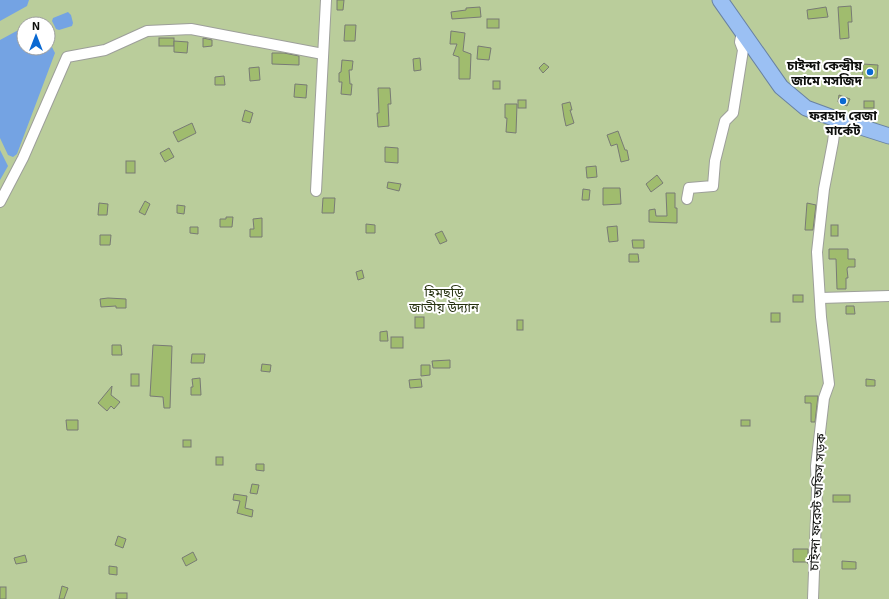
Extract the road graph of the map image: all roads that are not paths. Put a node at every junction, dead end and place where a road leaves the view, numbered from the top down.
1 (326, 0) edge
2 (720, 0) edge
3 (742, 32) junction
4 (323, 54) junction
5 (836, 120) junction
6 (889, 136) edge
7 (316, 191) dead end
8 (687, 199) dead end
9 (0, 202) edge
10 (889, 296) edge
11 (820, 298) junction
12 (813, 599) edge

1 - 4 street
2 - 3 highway
3 - 5 highway
3 - 8 street
4 - 7 street
4 - 9 street
5 - 6 highway
5 - 11 street, চাইন্দা ফরেস্ট অফিস সড়ক
10 - 11 street
11 - 12 street, চাইন্দা ফরেস্ট অফিস সড়ক

